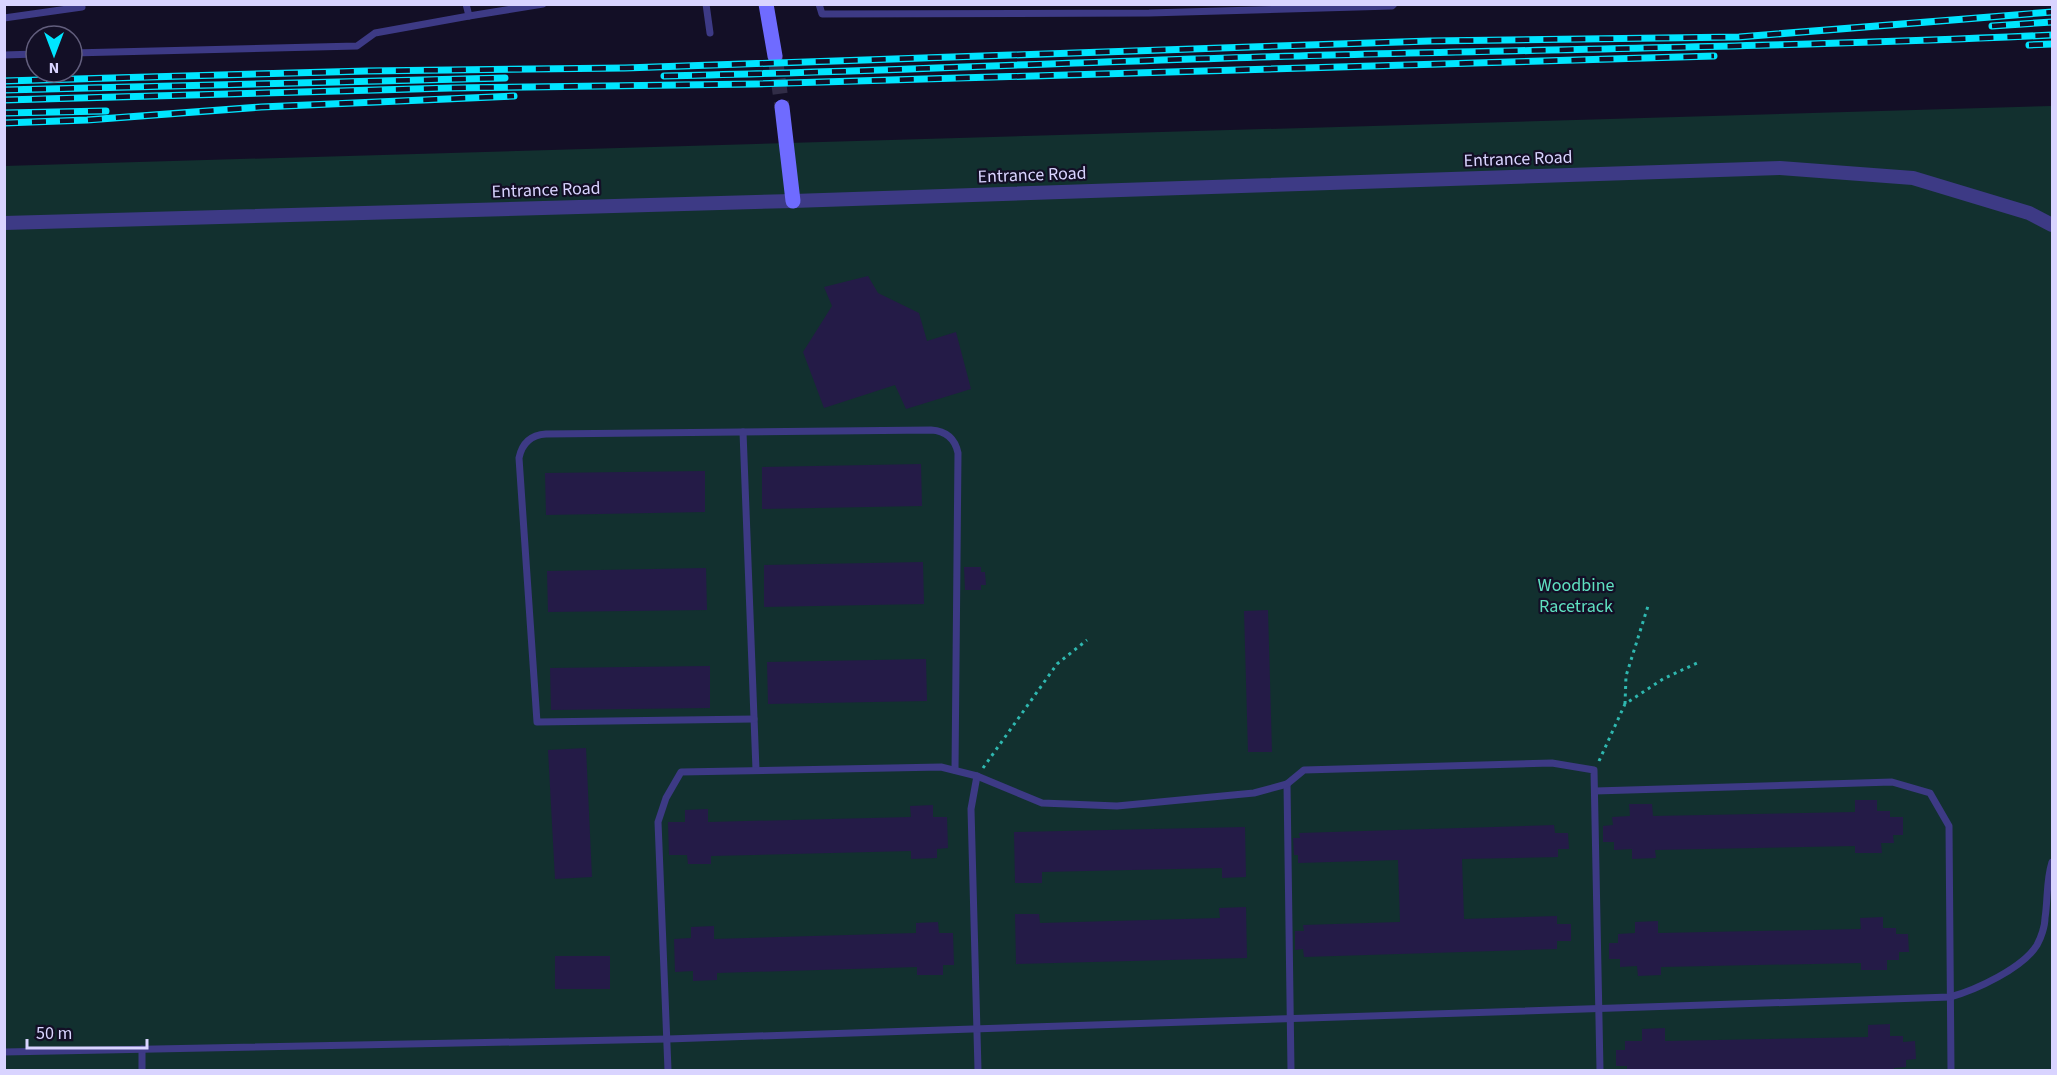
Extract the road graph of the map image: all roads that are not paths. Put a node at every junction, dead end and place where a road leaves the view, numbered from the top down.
1 (81, 4) edge
2 (466, 4) edge
3 (543, 4) edge
4 (706, 4) edge
5 (766, 4) edge
6 (819, 4) edge
7 (1394, 4) edge
8 (469, 16) junction
9 (4, 18) edge
10 (710, 33) dead end
11 (84, 53) edge
12 (24, 54) edge
13 (4, 55) edge
14 (775, 56) tunnel mouth
15 (782, 107) tunnel mouth
16 (793, 201) junction
17 (4, 223) edge
18 (2052, 225) edge
19 (743, 432) junction
20 (754, 719) junction
21 (756, 770) junction
22 (955, 770) junction
23 (977, 776) junction
24 (1287, 783) junction
25 (1595, 791) junction
26 (2052, 862) edge
27 (1950, 997) junction
28 (1598, 1007) junction
29 (1290, 1020) junction
30 (977, 1030) junction
31 (668, 1039) junction
32 (142, 1049) junction
33 (4, 1052) edge
34 (142, 1071) edge
35 (668, 1071) edge
36 (978, 1071) edge
37 (1291, 1071) edge
38 (1600, 1071) edge
39 (1951, 1071) edge

1 - 9 lane
2 - 8 lane
3 - 8 lane
4 - 10 lane
5 - 14 street
6 - 7 lane
8 - 11 lane
12 - 13 lane
15 - 16 street
16 - 17 street, Entrance Road
16 - 18 street, Entrance Road
19 - 20 lane
19 - 20 lane
19 - 22 lane
20 - 21 lane
21 - 22 lane
21 - 31 lane
22 - 23 lane
23 - 24 lane
23 - 30 lane
24 - 25 lane
24 - 29 lane
25 - 27 lane
25 - 28 lane
26 - 27 lane
27 - 28 lane
27 - 39 lane
28 - 29 lane
28 - 38 lane
29 - 30 lane
29 - 37 lane
30 - 31 lane
30 - 36 lane
31 - 32 lane
31 - 35 lane
32 - 33 lane
32 - 34 lane

